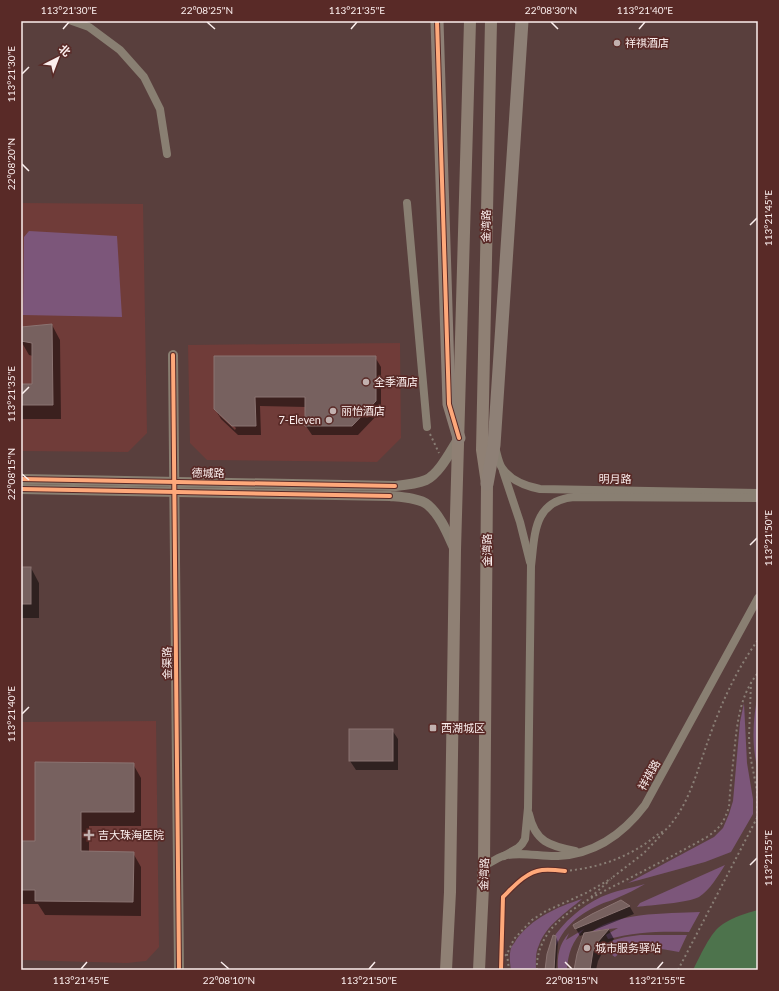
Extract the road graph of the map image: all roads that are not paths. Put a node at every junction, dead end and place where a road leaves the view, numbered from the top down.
1 (72, 21) edge
2 (437, 21) edge
3 (470, 21) edge
4 (491, 21) edge
5 (522, 21) edge
6 (167, 154) dead end
7 (407, 203) dead end
8 (173, 355) dead end
9 (427, 427) road end
10 (459, 438) junction
11 (494, 445) junction
12 (502, 467) junction
13 (21, 479) edge
14 (488, 484) junction
15 (174, 486) junction
16 (21, 488) edge
17 (758, 493) edge
18 (758, 498) edge
19 (455, 550) junction
20 (531, 566) junction
21 (758, 598) edge
22 (528, 808) junction
23 (579, 852) junction
24 (504, 856) junction
25 (484, 866) junction
26 (179, 970) edge
27 (446, 970) edge
28 (478, 970) edge

1 - 6 street
2 - 10 highway
3 - 10 main road, 金湾路
4 - 14 main road, 金湾路
5 - 11 highway
7 - 9 street
8 - 15 street, 金渠路
10 - 15 street, 德城路
10 - 19 main road, 金湾路
11 - 12 street, 明月路
11 - 14 highway
12 - 17 street, 明月路
12 - 20 street
13 - 15 street, 德城路
14 - 25 main road, 金湾路
15 - 16 street, 德城路
15 - 19 street, 德城路
15 - 26 street, 金渠路
18 - 20 street, 明月路
19 - 27 main road, 金湾路
20 - 22 street
21 - 23 street, 祥祺路
22 - 23 street
22 - 24 street
23 - 24 street, 祥祺路
24 - 25 street, 祥祺路
25 - 28 main road, 金湾路

